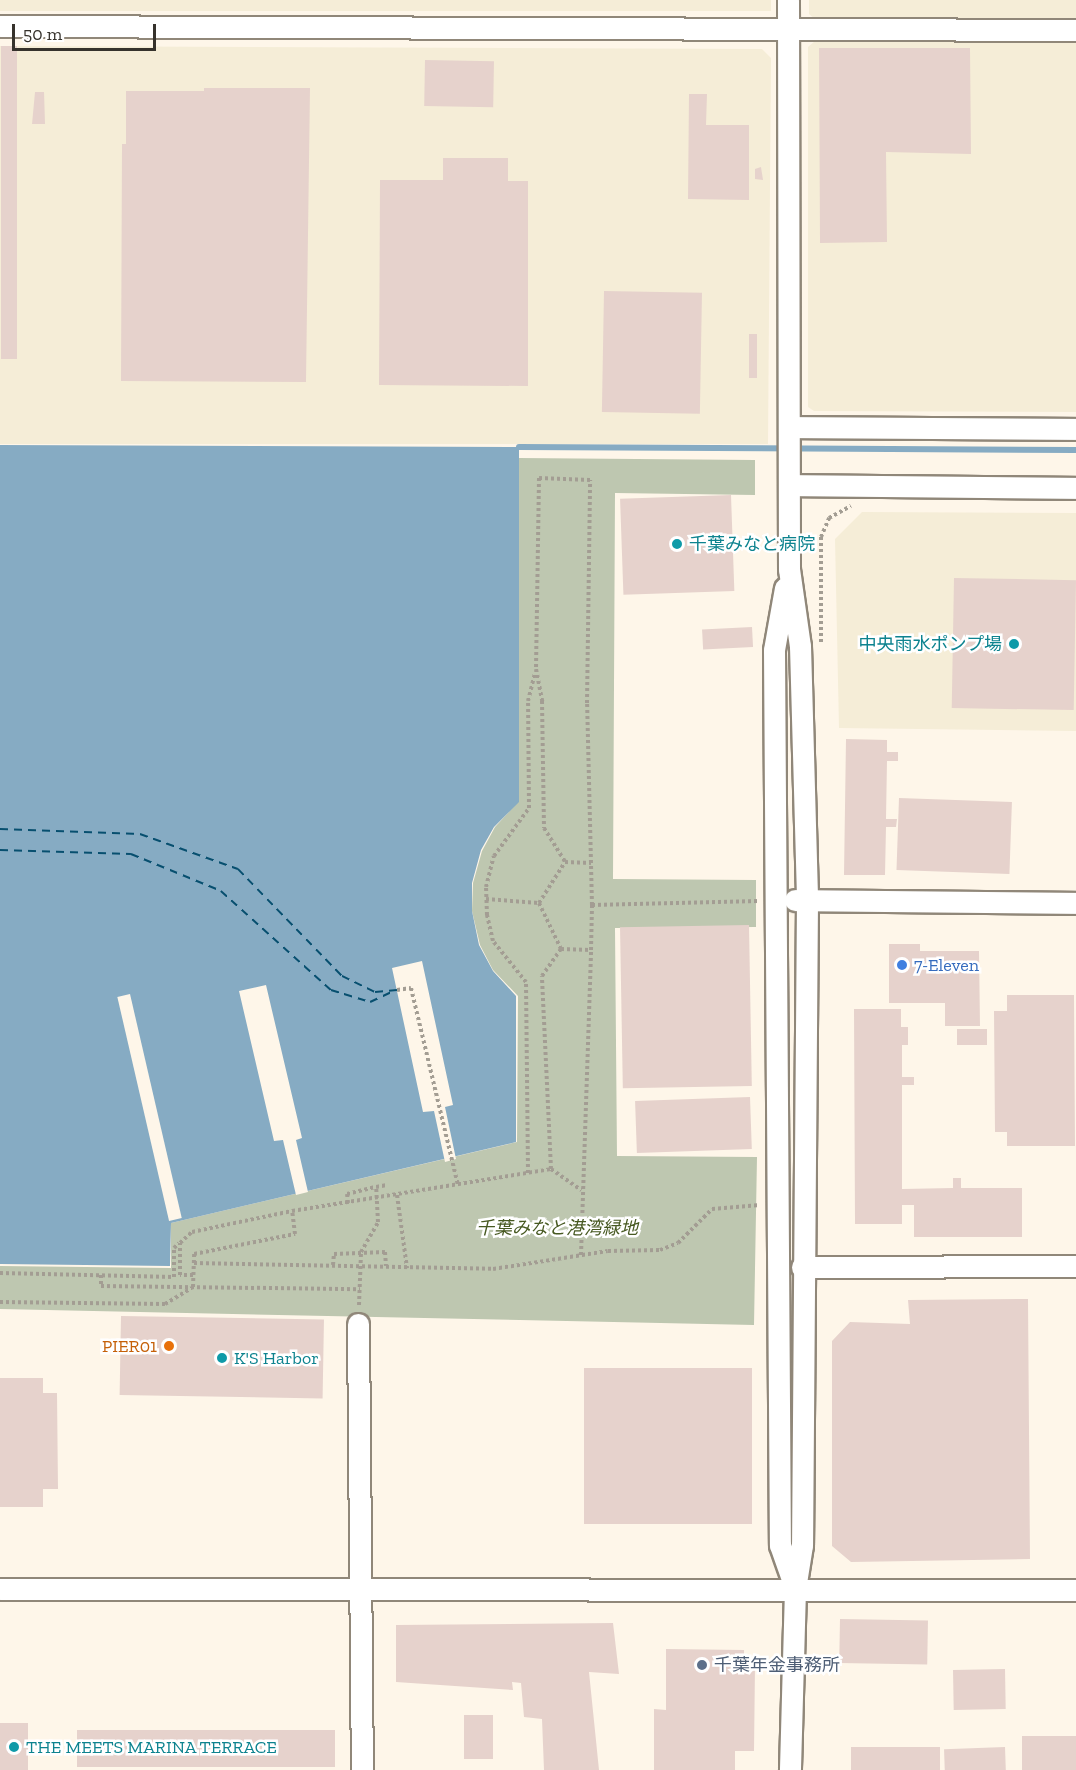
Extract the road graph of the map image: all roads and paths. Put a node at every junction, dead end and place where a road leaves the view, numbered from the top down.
1 (788, 0) edge
2 (0, 26) edge
3 (788, 29) junction
4 (1076, 30) edge
5 (1076, 429) edge
6 (789, 431) junction
7 (790, 486) junction
8 (1076, 488) edge
9 (856, 504) dead end
10 (789, 569) junction
11 (821, 653) dead end
12 (536, 669) junction
13 (565, 862) junction
14 (591, 862) junction
15 (486, 899) junction
16 (770, 900) junction
17 (807, 900) junction
18 (539, 903) junction
19 (1076, 903) edge
20 (592, 905) junction
21 (561, 949) junction
22 (591, 950) junction
23 (397, 990) dead end
24 (551, 1169) junction
25 (528, 1173) junction
26 (387, 1185) dead end
27 (458, 1185) junction
28 (376, 1187) junction
29 (581, 1190) junction
30 (397, 1195) junction
31 (348, 1203) junction
32 (764, 1205) dead end
33 (292, 1211) junction
34 (180, 1243) junction
35 (361, 1252) junction
36 (581, 1255) junction
37 (194, 1263) junction
38 (333, 1265) junction
39 (361, 1265) junction
40 (1076, 1266) edge
41 (386, 1267) junction
42 (802, 1267) junction
43 (407, 1268) junction
44 (0, 1273) edge
45 (101, 1275) junction
46 (193, 1275) junction
47 (193, 1287) junction
48 (0, 1302) edge
49 (358, 1324) dead end
50 (0, 1589) edge
51 (795, 1589) junction
52 (1076, 1590) edge
53 (362, 1591) junction
54 (362, 1770) edge
55 (790, 1770) edge

1 - 3 street
2 - 3 street
3 - 4 street
3 - 6 street
5 - 6 street
6 - 7 street
7 - 8 street
7 - 10 street
9 - 11 path
10 - 16 street
10 - 17 street
12 - 13 path
12 - 14 path
12 - 15 path
13 - 14 path
13 - 18 path
14 - 20 path
15 - 18 path
15 - 25 path
16 - 17 street
16 - 20 path
16 - 51 street
17 - 19 street
17 - 42 street
18 - 21 path
20 - 22 path
21 - 22 path
21 - 24 path
22 - 29 path
23 - 27 path
24 - 25 path
24 - 29 path
25 - 27 path
26 - 28 path, bridge
27 - 30 path
28 - 31 path
28 - 35 path, bridge
29 - 36 path
30 - 31 path
30 - 43 path
31 - 33 path
32 - 36 path
33 - 34 path
33 - 37 path
34 - 45 path
34 - 46 path
35 - 38 path
35 - 39 path, bridge
35 - 41 path
36 - 43 path
37 - 38 path
37 - 46 path
38 - 39 path
39 - 41 path
39 - 47 path
40 - 42 street
41 - 43 path
42 - 51 street
44 - 45 path
45 - 47 path
46 - 47 path
47 - 48 path
49 - 53 street
50 - 53 street
51 - 52 street
51 - 53 street
51 - 55 street
53 - 54 street

